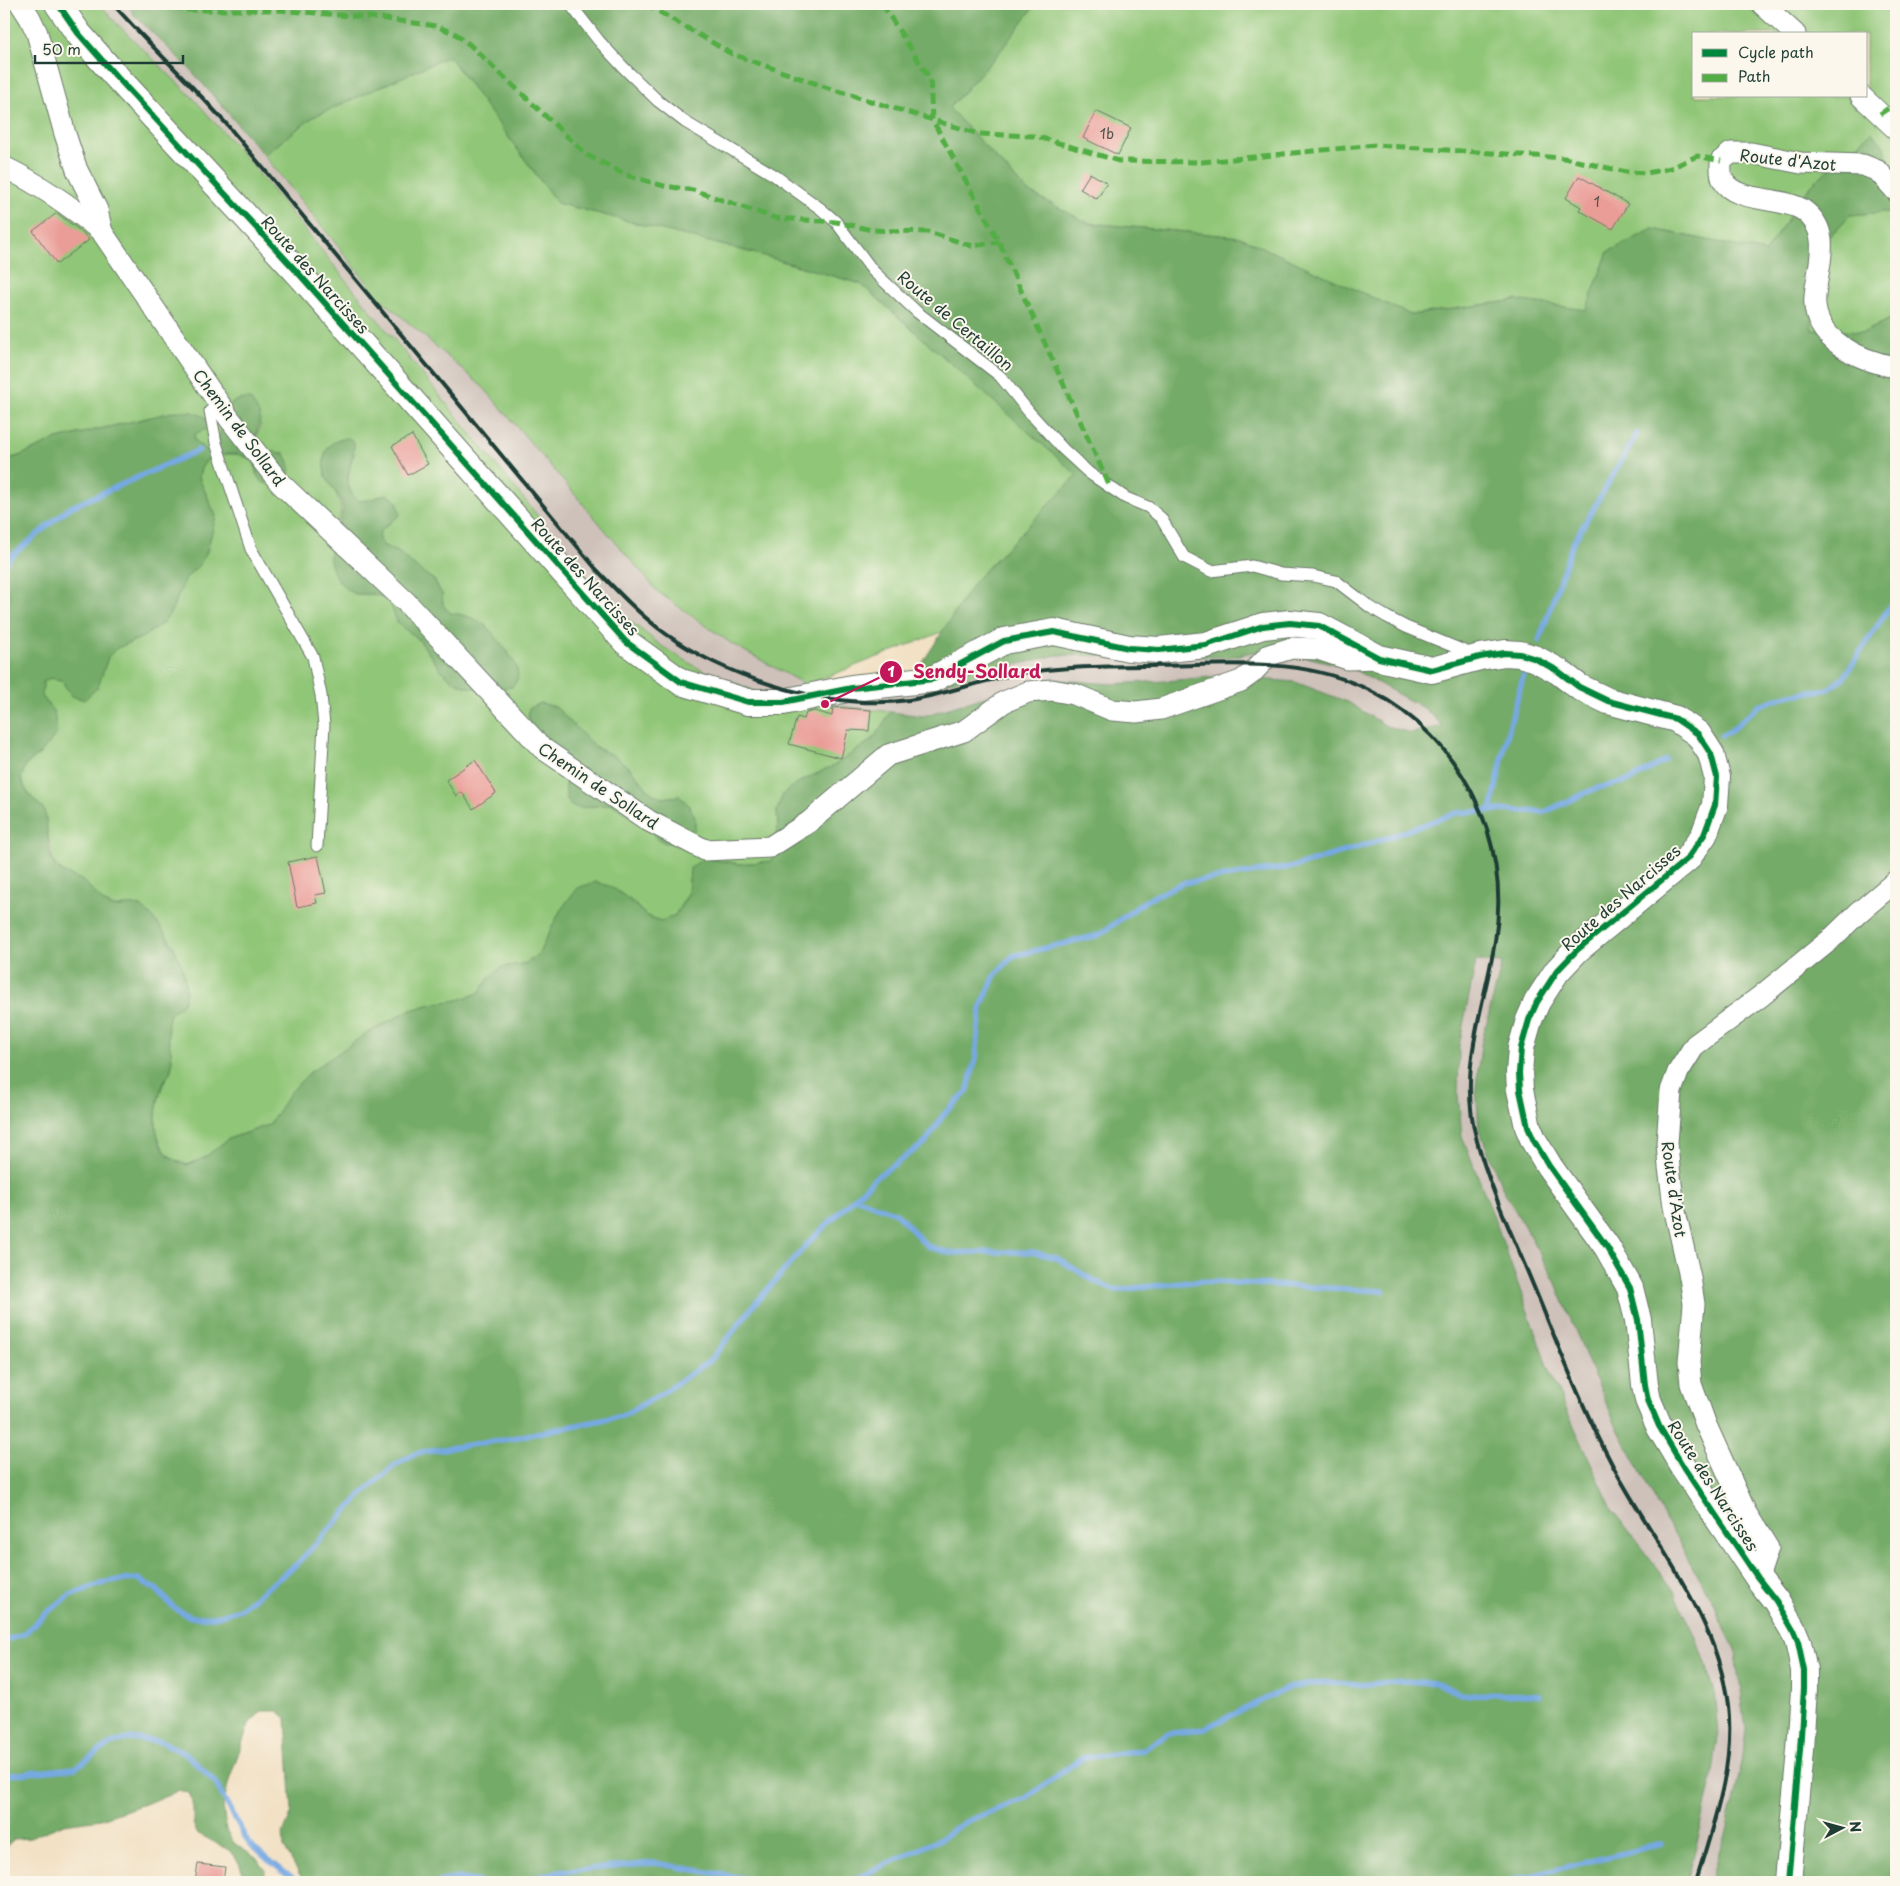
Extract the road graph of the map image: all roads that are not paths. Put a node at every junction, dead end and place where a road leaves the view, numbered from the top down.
1 (21, 4) edge
2 (58, 4) edge
3 (570, 4) edge
4 (1762, 4) edge
5 (1792, 32) edge
6 (1863, 98) edge
7 (1896, 129) edge
8 (4, 167) edge
9 (1896, 191) edge
10 (102, 232) junction
11 (1896, 367) edge
12 (219, 404) junction
13 (1480, 657) junction
14 (1379, 658) junction
15 (317, 846) dead end
16 (1896, 881) edge
17 (1758, 1578) junction
18 (1788, 1882) edge

1 - 10 street
2 - 14 street, Route des Narcisses
3 - 13 lane, Route de Certaillon
4 - 5 street
6 - 7 street
8 - 10 street, Chemin de Sollard
9 - 11 street, Route d'Azot
10 - 12 street, Chemin de Sollard
12 - 14 street, Chemin de Sollard
12 - 15 lane
13 - 14 street, Route des Narcisses
13 - 17 street, Route des Narcisses
16 - 17 street, Route d'Azot
17 - 18 street, Route des Narcisses

